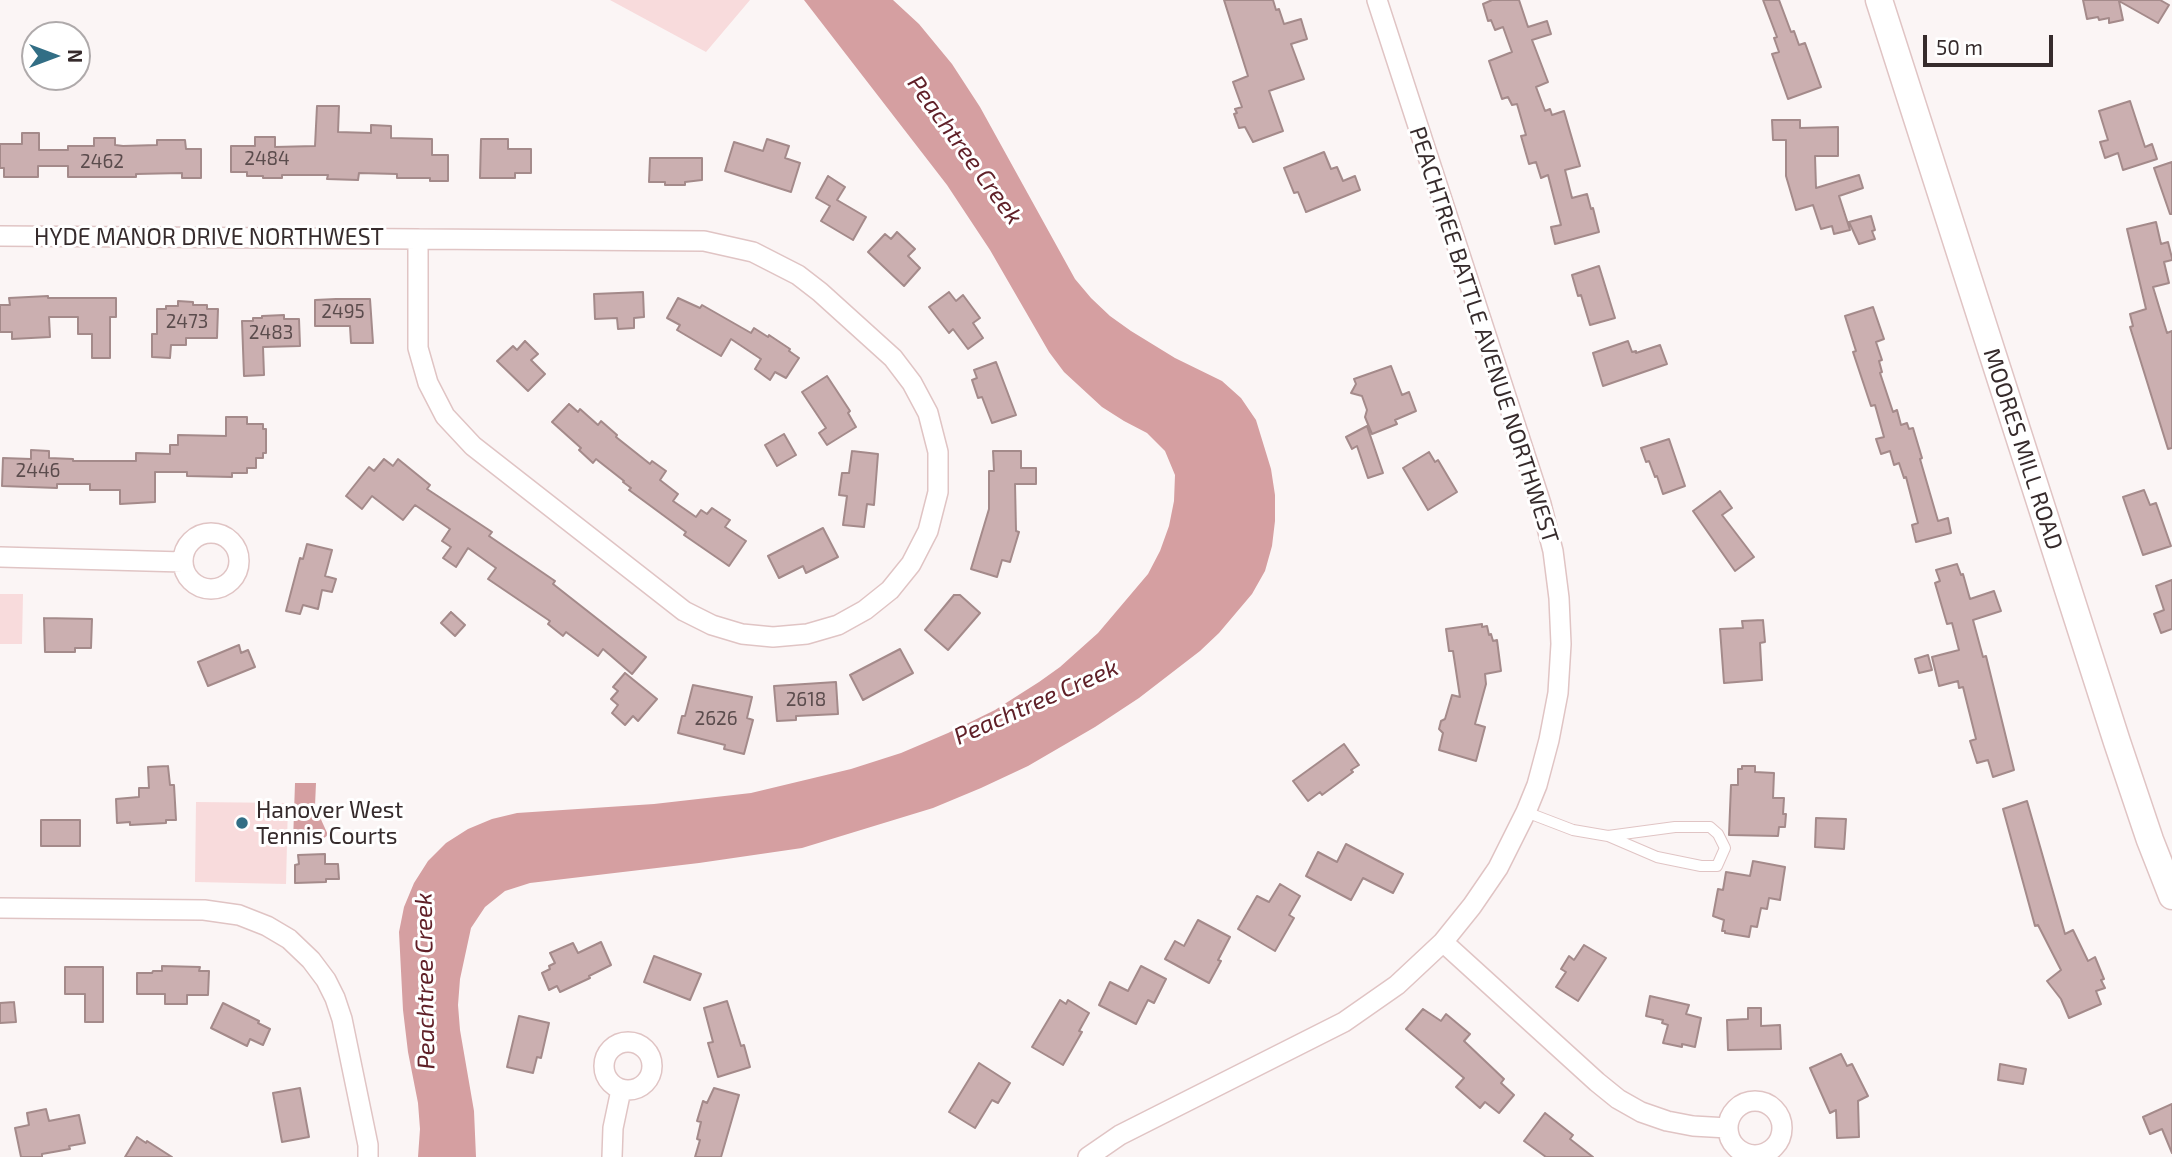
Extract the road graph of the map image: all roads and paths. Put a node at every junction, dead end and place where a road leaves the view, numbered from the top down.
1 (1377, 0) edge
2 (1879, 0) edge
3 (0, 236) edge
4 (418, 239) junction
5 (0, 557) edge
6 (183, 562) dead end
7 (1526, 812) junction
8 (1608, 836) junction
9 (2172, 896) edge
10 (0, 908) edge
11 (1443, 942) junction
12 (621, 1090) dead end
13 (1728, 1128) dead end
14 (1092, 1156) edge
15 (368, 1157) edge
16 (611, 1157) edge

1 - 7 street, PEACHTREE BATTLE AVENUE NORTHWEST
2 - 9 street, MOORES MILL ROAD
3 - 4 street, HYDE MANOR DRIVE NORTHWEST
4 - 4 street, HYDE MANOR DRIVE NORTHWEST
5 - 6 street
7 - 8 lane
7 - 11 street, PEACHTREE BATTLE AVENUE NORTHWEST
8 - 8 lane
10 - 15 street
11 - 13 street
11 - 14 street, PEACHTREE BATTLE AVENUE NORTHWEST
12 - 16 street

